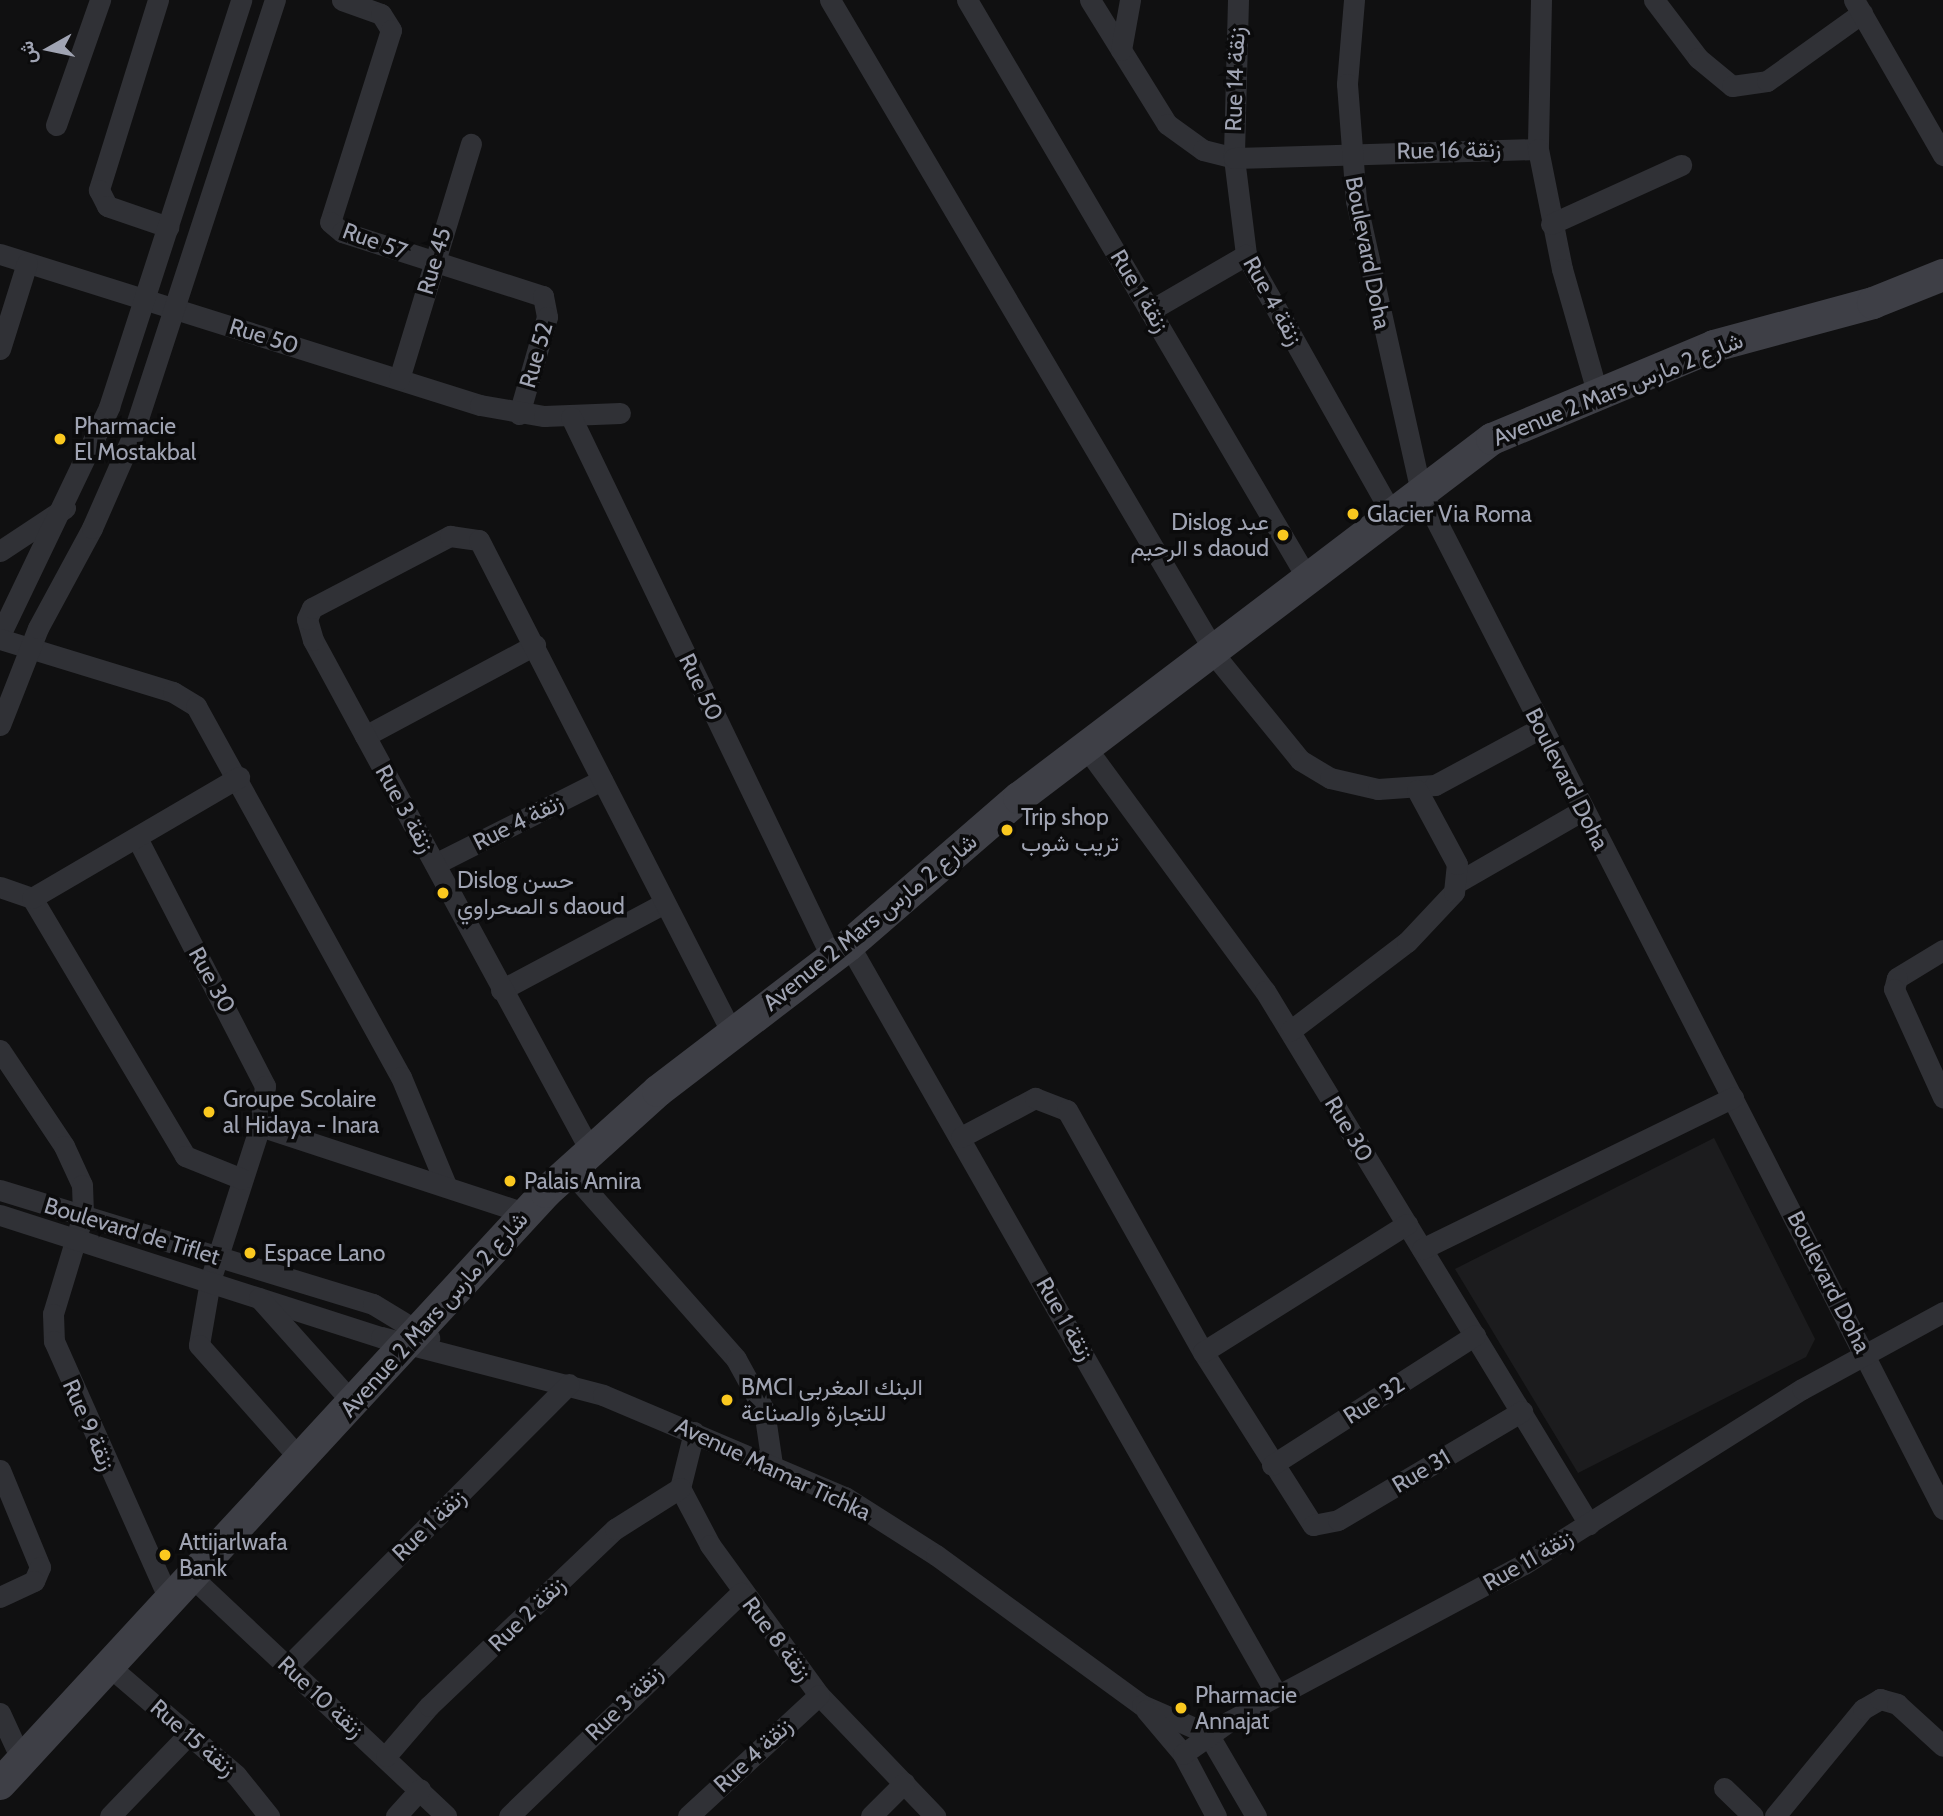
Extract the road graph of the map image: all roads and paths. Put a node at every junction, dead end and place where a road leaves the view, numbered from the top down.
1 (158, 0) edge
2 (241, 0) edge
3 (275, 0) edge
4 (342, 0) edge
5 (830, 0) edge
6 (967, 0) edge
7 (1090, 0) edge
8 (1130, 0) edge
9 (1238, 0) edge
10 (1354, 0) edge
11 (1541, 0) edge
12 (1654, 0) edge
13 (94, 1) edge
14 (1858, 7) edge
15 (1121, 50) junction
16 (56, 125) dead end
17 (471, 144) dead end
18 (1538, 149) junction
19 (1349, 152) junction
20 (1943, 155) edge
21 (1234, 158) junction
22 (1681, 165) dead end
23 (1551, 224) junction
24 (168, 227) junction
25 (0, 254) edge
26 (1246, 255) junction
27 (432, 261) junction
28 (27, 263) junction
29 (1943, 275) edge
30 (543, 296) joint
31 (146, 299) junction
32 (176, 309) junction
33 (1152, 310) junction
34 (0, 349) edge
35 (399, 379) junction
36 (1597, 392) junction
37 (620, 413) dead end
38 (519, 414) junction
39 (571, 417) junction
40 (1421, 491) junction
41 (66, 508) junction
42 (1393, 516) junction
43 (0, 551) edge
44 (1310, 583) junction
45 (0, 637) edge
46 (536, 645) junction
47 (29, 650) junction
48 (1218, 658) junction
49 (0, 725) edge
50 (1541, 728) junction
51 (365, 736) junction
52 (1087, 749) junction
53 (239, 777) junction
54 (602, 780) junction
55 (1417, 790) junction
56 (1583, 810) junction
57 (137, 838) junction
58 (435, 864) junction
59 (1458, 882) junction
60 (0, 887) edge
61 (32, 898) junction
62 (663, 904) junction
63 (1943, 950) edge
64 (841, 952) junction
65 (501, 990) junction
66 (1290, 1031) junction
67 (732, 1032) junction
68 (0, 1050) edge
69 (1733, 1097) junction
70 (1943, 1097) edge
71 (260, 1126) junction
72 (961, 1137) junction
73 (580, 1160) junction
74 (242, 1179) junction
75 (446, 1185) junction
76 (0, 1190) edge
77 (525, 1213) junction
78 (0, 1215) edge
79 (83, 1215) junction
80 (1407, 1224) junction
81 (76, 1238) junction
82 (1422, 1249) junction
83 (216, 1256) junction
84 (209, 1281) junction
85 (258, 1296) junction
86 (1943, 1312) edge
87 (1475, 1335) junction
88 (423, 1341) junction
89 (1203, 1352) junction
90 (1866, 1353) junction
91 (569, 1384) junction
92 (353, 1403) junction
93 (1522, 1411) junction
94 (694, 1432) junction
95 (301, 1460) junction
96 (772, 1464) junction
97 (1272, 1465) junction
98 (0, 1470) edge
99 (680, 1488) junction
100 (1943, 1509) edge
101 (1589, 1524) junction
102 (194, 1579) junction
103 (741, 1593) junction
104 (0, 1598) edge
105 (171, 1604) junction
106 (288, 1666) junction
107 (110, 1667) junction
108 (819, 1695) junction
109 (1277, 1695) junction
110 (1142, 1705) junction
111 (0, 1713) edge
112 (189, 1734) junction
113 (1208, 1734) junction
114 (1943, 1746) edge
115 (1183, 1754) junction
116 (386, 1756) junction
117 (22, 1760) junction
118 (904, 1783) junction
119 (0, 1784) edge
120 (1724, 1787) dead end
121 (420, 1788) junction
122 (110, 1816) edge
123 (270, 1816) edge
124 (396, 1816) edge
125 (446, 1816) edge
126 (509, 1816) edge
127 (688, 1816) edge
128 (871, 1816) edge
129 (935, 1816) edge
130 (1216, 1816) edge
131 (1256, 1816) edge
132 (1752, 1816) edge
133 (1775, 1816) edge

1 - 24 street
2 - 24 street
3 - 32 street
4 - 27 street, Rue 57
5 - 48 street
6 - 33 street, Rue 1 زنقة
7 - 15 street
8 - 15 street
9 - 21 street, Rue 14 زنقة
10 - 19 street, Boulevard Doha
11 - 18 street
12 - 14 street
13 - 16 street
14 - 20 street
15 - 21 street
17 - 27 street, Rue 45
18 - 19 street, Rue 16 زنقة
18 - 23 street
19 - 21 street, Rue 16 زنقة
19 - 40 street, Boulevard Doha
21 - 26 street, Rue 4 زنقة
22 - 23 street
23 - 36 street
24 - 31 street
25 - 28 street, Rue 50
26 - 33 street
26 - 42 street, Rue 4 زنقة
27 - 30 street, Rue 57
27 - 35 street, Rue 45
28 - 31 street, Rue 50
28 - 34 street
29 - 36 street, Avenue 2 Mars شارع 2 مارس
30 - 38 street, Rue 52
31 - 32 street, Rue 50
31 - 41 street
32 - 35 street, Rue 50
32 - 47 street
33 - 44 street, Rue 1 زنقة
35 - 38 street, Rue 50
36 - 40 street, Avenue 2 Mars شارع 2 مارس
37 - 39 street, Rue 50
38 - 39 street, Rue 50
39 - 64 street, Rue 50
40 - 42 street, Avenue 2 Mars شارع 2 مارس
40 - 50 street, Boulevard Doha
41 - 43 street
41 - 45 street
42 - 44 street, Avenue 2 Mars شارع 2 مارس
44 - 48 street, Avenue 2 Mars شارع 2 مارس
45 - 47 street
46 - 51 street
46 - 51 street, Rue 3 زنقة
46 - 54 street
47 - 49 street
47 - 53 street
48 - 52 street, Avenue 2 Mars شارع 2 مارس
48 - 55 street
50 - 55 street
50 - 56 street, Boulevard Doha
51 - 58 street, Rue 3 زنقة
52 - 64 street, Avenue 2 Mars شارع 2 مارس
52 - 66 street, Rue 30
53 - 57 street
53 - 75 street
54 - 58 street, Rue 4 زنقة
54 - 62 street
55 - 59 street
56 - 59 street
56 - 69 street, Boulevard Doha
57 - 61 street
57 - 71 street, Rue 30
58 - 65 street, Rue 3 زنقة
59 - 66 street
60 - 61 street
61 - 74 street
62 - 65 street
62 - 67 street
63 - 70 street
64 - 67 street, Avenue 2 Mars شارع 2 مارس
64 - 72 street, Rue 1 زنقة
65 - 73 street, Rue 3 زنقة
66 - 80 street, Rue 30
67 - 73 street, Avenue 2 Mars شارع 2 مارس
68 - 79 street
69 - 82 street
69 - 90 street, Boulevard Doha
71 - 74 street, Rue 30
71 - 75 street
72 - 89 street
72 - 109 street, Rue 1 زنقة
73 - 77 street, Avenue 2 Mars شارع 2 مارس
73 - 96 street, Rue 3 زنقة
74 - 83 street, Rue 30
75 - 77 street
76 - 79 street, Boulevard de Tiflet
77 - 88 street, Avenue 2 Mars شارع 2 مارس
78 - 81 street, Boulevard de Tiflet
79 - 81 street, Rue 9 زنقة
79 - 83 street, Boulevard de Tiflet
80 - 82 street, Rue 30
80 - 89 street
81 - 84 street, Boulevard de Tiflet
81 - 105 street, Rue 9 زنقة
82 - 87 street, Rue 30
83 - 84 street, Rue 30
83 - 88 street, Boulevard de Tiflet
84 - 85 street, Boulevard de Tiflet
84 - 95 street, Rue 30
85 - 88 street, Boulevard de Tiflet
85 - 92 street
86 - 90 street
87 - 93 street, Rue 30
87 - 97 street, Rue 32
88 - 91 street, Avenue Mamar Tichka
88 - 92 street, Avenue 2 Mars شارع 2 مارس
89 - 97 street
90 - 100 street, Boulevard Doha
90 - 101 street, Rue 11 زنقة
91 - 94 street, Avenue Mamar Tichka
91 - 106 street, Rue 1 زنقة
92 - 95 street, Avenue 2 Mars شارع 2 مارس
93 - 97 street, Rue 31
93 - 101 street, Rue 30
94 - 96 street, Avenue Mamar Tichka
94 - 99 street
95 - 102 street, Avenue 2 Mars شارع 2 مارس
96 - 110 street, Avenue Mamar Tichka
98 - 104 street
99 - 103 street, Rue 8 زنقة
99 - 116 street, Rue 2 زنقة
101 - 109 street, Rue 11 زنقة
102 - 105 street, Avenue 2 Mars شارع 2 مارس
102 - 106 street, Rue 10 زنقة
103 - 108 street, Rue 8 زنقة
103 - 126 street, Rue 3 زنقة
105 - 107 street, Avenue 2 Mars شارع 2 مارس
106 - 116 street, Rue 10 زنقة
107 - 112 street, Rue 15 زنقة
107 - 117 street, Avenue 2 Mars شارع 2 مارس
108 - 118 street, Rue 8 زنقة
108 - 127 street, Rue 4 زنقة
109 - 113 street, Rue 11 زنقة
110 - 113 street, Avenue Mamar Tichka
110 - 115 street, Avenue Mamar Tichka
111 - 117 street
112 - 122 street
112 - 123 street, Rue 15 زنقة
113 - 115 street, Rue 11 زنقة
113 - 131 street
114 - 133 street
115 - 130 street, Avenue Mamar Tichka
116 - 121 street, Rue 10 زنقة
117 - 119 street, Avenue 2 Mars شارع 2 مارس
118 - 128 street
118 - 129 street, Rue 8 زنقة
120 - 132 street
121 - 124 street
121 - 125 street, Rue 10 زنقة

